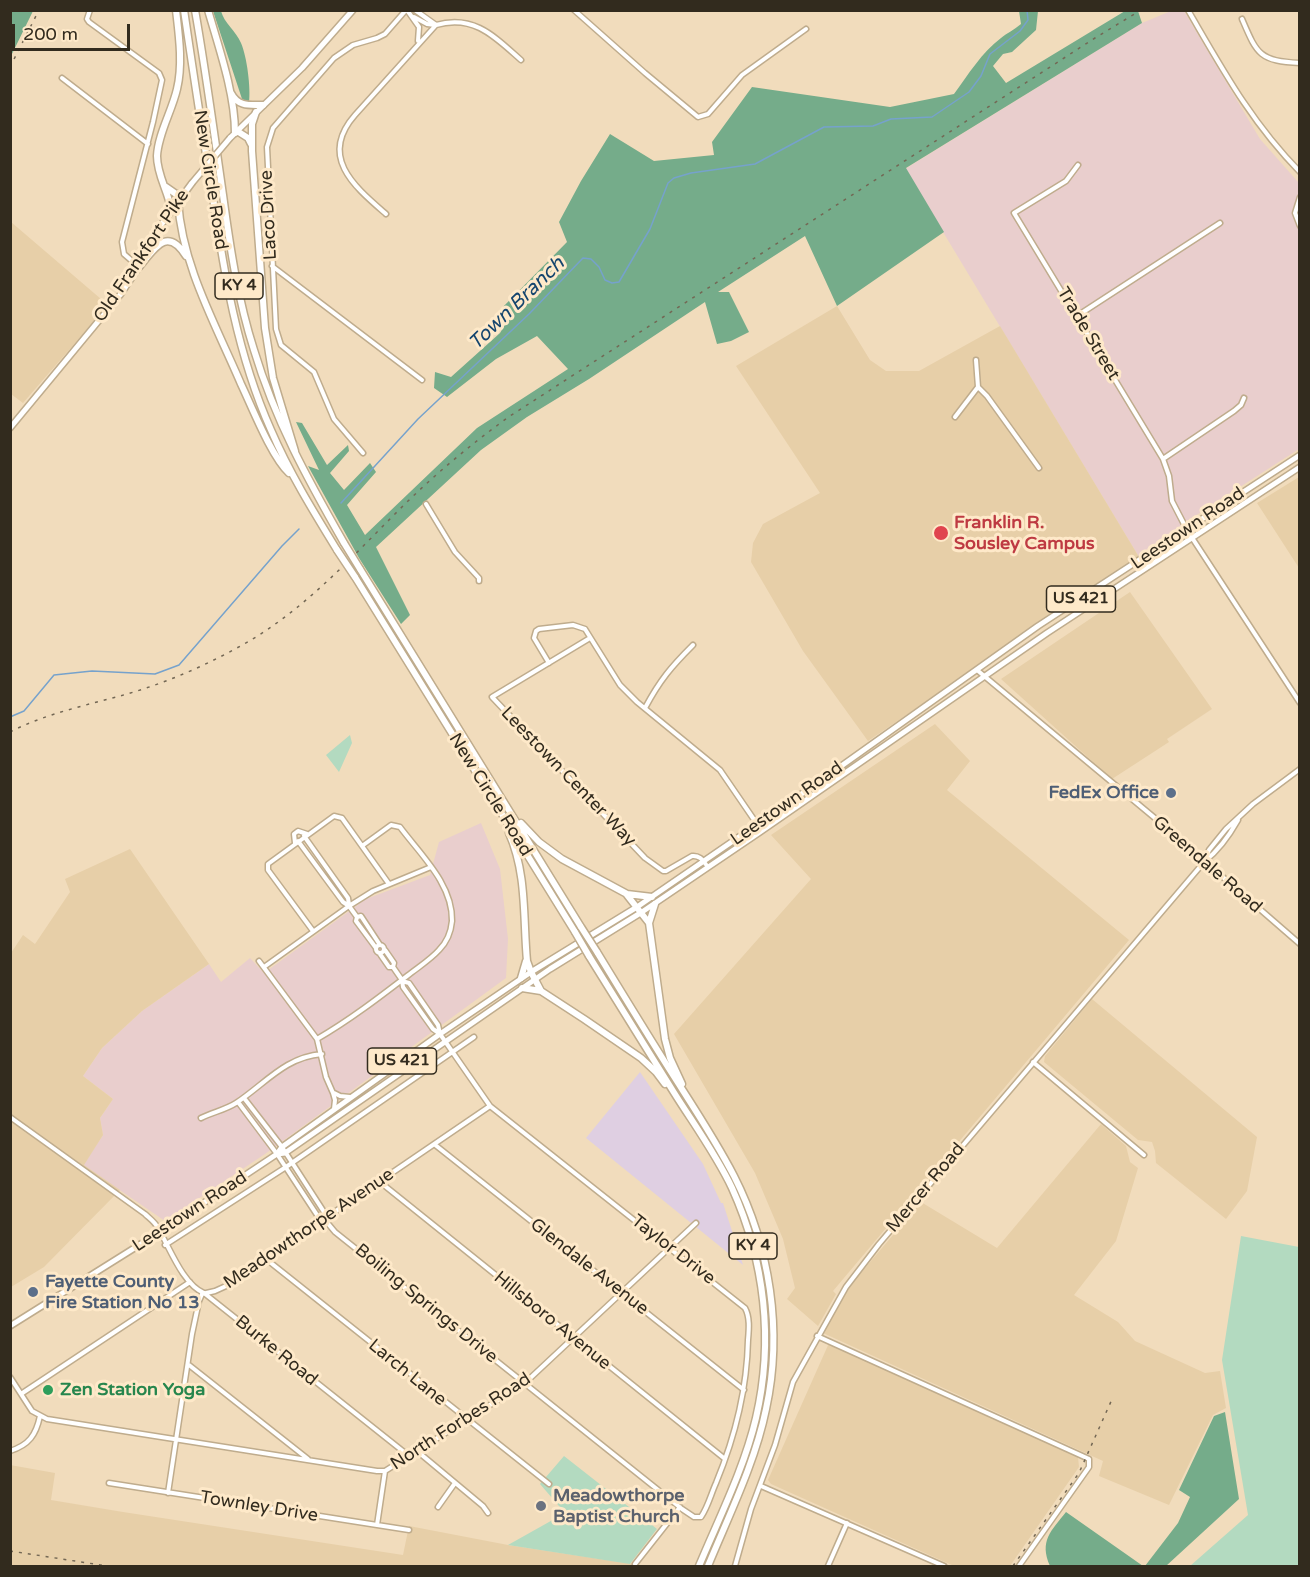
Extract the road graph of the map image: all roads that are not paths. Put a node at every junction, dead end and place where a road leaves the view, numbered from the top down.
1 (90, 10) edge
2 (176, 10) edge
3 (184, 10) edge
4 (195, 10) edge
5 (208, 10) edge
6 (353, 10) edge
7 (407, 10) edge
8 (415, 10) edge
9 (574, 10) edge
10 (1188, 10) edge
11 (413, 16) junction
12 (1242, 19) dead end
13 (436, 25) junction
14 (806, 29) dead end
15 (418, 43) junction
16 (521, 60) dead end
17 (1299, 63) edge
18 (62, 78) dead end
19 (228, 87) junction
20 (263, 105) junction
21 (256, 112) junction
22 (234, 134) junction
23 (148, 144) junction
24 (252, 151) junction
25 (1078, 165) dead end
26 (1299, 172) edge
27 (165, 187) junction
28 (183, 194) junction
29 (1299, 197) edge
30 (178, 201) junction
31 (171, 209) junction
32 (386, 214) dead end
33 (1220, 223) dead end
34 (1299, 226) edge
35 (190, 261) junction
36 (272, 265) junction
37 (139, 267) junction
38 (1077, 316) junction
39 (976, 360) dead end
40 (422, 380) dead end
41 (978, 387) junction
42 (1244, 398) dead end
43 (955, 417) dead end
44 (10, 428) edge
45 (363, 453) dead end
46 (1299, 455) edge
47 (1163, 459) junction
48 (297, 460) junction
49 (1299, 467) edge
50 (1038, 468) dead end
51 (294, 478) junction
52 (426, 504) dead end
53 (1186, 530) junction
54 (1191, 537) junction
55 (479, 581) dead end
56 (590, 638) junction
57 (693, 645) dead end
58 (549, 663) junction
59 (977, 670) junction
60 (985, 676) junction
61 (1299, 703) edge
62 (645, 708) junction
63 (1299, 769) edge
64 (509, 809) junction
65 (507, 823) junction
66 (757, 824) junction
67 (760, 832) junction
68 (305, 835) junction
69 (296, 842) junction
70 (362, 846) junction
71 (1205, 861) junction
72 (704, 862) junction
73 (431, 867) junction
74 (708, 867) junction
75 (389, 884) junction
76 (627, 894) junction
77 (652, 897) junction
78 (655, 904) junction
79 (349, 906) junction
80 (639, 909) junction
81 (649, 923) junction
82 (313, 931) junction
83 (1299, 944) edge
84 (378, 947) junction
85 (384, 950) junction
86 (380, 954) junction
87 (527, 954) junction
88 (259, 961) dead end
89 (393, 967) junction
90 (264, 968) junction
91 (531, 972) junction
92 (521, 978) junction
93 (402, 980) junction
94 (535, 980) junction
95 (522, 988) junction
96 (541, 991) junction
97 (440, 1034) junction
98 (474, 1037) dead end
99 (317, 1038) junction
100 (444, 1041) junction
101 (452, 1053) junction
102 (321, 1054) junction
103 (1033, 1062) junction
104 (333, 1093) junction
105 (353, 1096) junction
106 (244, 1098) junction
107 (238, 1102) junction
108 (490, 1106) junction
109 (694, 1109) junction
110 (332, 1113) junction
111 (689, 1116) junction
112 (10, 1117) edge
113 (201, 1118) dead end
114 (434, 1144) junction
115 (283, 1150) junction
116 (277, 1155) junction
117 (1144, 1155) dead end
118 (292, 1163) junction
119 (286, 1167) junction
120 (380, 1182) junction
121 (325, 1220) junction
122 (696, 1223) dead end
123 (160, 1232) junction
124 (165, 1245) junction
125 (670, 1248) junction
126 (266, 1259) junction
127 (190, 1282) junction
128 (204, 1293) junction
129 (623, 1293) junction
130 (10, 1326) edge
131 (817, 1336) junction
132 (573, 1338) junction
133 (189, 1364) junction
134 (10, 1377) edge
135 (525, 1383) junction
136 (744, 1390) junction
137 (21, 1394) junction
138 (40, 1416) junction
139 (466, 1420) junction
140 (176, 1439) junction
141 (10, 1451) edge
142 (417, 1451) junction
143 (409, 1456) junction
144 (725, 1459) junction
145 (308, 1460) junction
146 (385, 1471) junction
147 (109, 1483) dead end
148 (455, 1484) junction
149 (549, 1484) dead end
150 (761, 1486) junction
151 (168, 1493) junction
152 (438, 1507) dead end
153 (680, 1507) junction
154 (488, 1513) dead end
155 (698, 1518) joint
156 (847, 1523) junction
157 (377, 1525) junction
158 (409, 1530) dead end
159 (635, 1564) dead end
160 (699, 1566) edge
161 (708, 1566) edge
162 (735, 1566) edge
163 (828, 1566) edge
164 (944, 1566) edge
165 (1019, 1566) edge

1 - 23 street
2 - 27 highway
3 - 51 highway, New Circle Road / KY 4
4 - 48 highway, New Circle Road / KY 4
5 - 19 highway
6 - 20 main road, Old Frankfort Pike
7 - 11 street
7 - 36 street, Laco Drive
8 - 13 street
9 - 14 street
10 - 26 street
11 - 13 street
11 - 15 street
12 - 17 street
13 - 15 street
13 - 16 street
15 - 32 street
18 - 23 street
19 - 20 highway
19 - 22 highway
20 - 21 main road, Old Frankfort Pike
21 - 22 main road, Old Frankfort Pike
21 - 24 highway
22 - 24 highway
22 - 28 main road, Old Frankfort Pike, bridge
23 - 37 street
24 - 48 highway
25 - 38 street, Trade Street
27 - 28 highway
27 - 31 highway
28 - 30 main road, Old Frankfort Pike
29 - 34 street
30 - 31 main road, Old Frankfort Pike
30 - 35 highway
31 - 37 main road, Old Frankfort Pike
33 - 38 street
35 - 37 highway
35 - 51 highway
36 - 40 street
36 - 45 street, Laco Drive
37 - 44 main road, Old Frankfort Pike
38 - 47 street, Trade Street
39 - 41 street
41 - 43 street
41 - 50 street
42 - 47 street
46 - 53 main road, Leestown Road / US 421
47 - 53 street, Trade Street
48 - 64 highway, New Circle Road / KY 4, bridge
49 - 54 main road, Leestown Road / US 421
51 - 65 highway, New Circle Road / KY 4, bridge
52 - 55 street
53 - 54 street, Trade Street
53 - 59 main road, Leestown Road / US 421
54 - 60 main road, Leestown Road / US 421
54 - 61 street, Trade Street
56 - 58 street, Leestown Center Way
56 - 58 street
56 - 62 street
57 - 62 street
58 - 72 street, Leestown Center Way
59 - 60 street, Greendale Road
59 - 66 main road, Leestown Road / US 421
60 - 67 main road, Leestown Road / US 421
60 - 71 street, Greendale Road
62 - 66 street
63 - 71 street, Mercer Road
64 - 76 highway
64 - 109 highway, New Circle Road / KY 4, bridge
65 - 87 highway
65 - 111 highway, New Circle Road / KY 4, bridge
66 - 67 street
66 - 72 main road, Leestown Road / US 421
67 - 74 main road, Leestown Road / US 421
68 - 69 street
68 - 69 street
68 - 70 street
68 - 79 street
69 - 79 street
69 - 82 street
70 - 73 street
70 - 75 street
71 - 83 street, Greendale Road
71 - 103 street, Mercer Road
72 - 74 street
72 - 77 main road, Leestown Road / US 421
73 - 75 street
73 - 93 street
74 - 78 main road, Leestown Road / US 421
75 - 79 street
76 - 77 highway
76 - 80 highway
77 - 80 main road, Leestown Road / US 421
78 - 80 main road, Leestown Road / US 421
78 - 81 highway
79 - 82 street
79 - 84 street
80 - 81 highway
80 - 91 main road, Leestown Road / US 421
80 - 94 main road, Leestown Road / US 421
81 - 109 highway
82 - 90 street
84 - 85 street
84 - 86 street
85 - 86 street
85 - 89 street
86 - 89 street
87 - 91 highway
87 - 92 highway
88 - 90 street
89 - 93 street, Taylor Drive
90 - 99 street
91 - 92 main road, Leestown Road / US 421
91 - 94 highway
92 - 97 main road, Leestown Road / US 421
93 - 97 street, Taylor Drive
93 - 99 street
94 - 95 main road, Leestown Road / US 421
94 - 96 highway
95 - 96 highway
95 - 100 main road, Leestown Road / US 421
96 - 111 highway
97 - 100 street, Taylor Drive
97 - 105 main road, Leestown Road / US 421
98 - 101 street
99 - 102 street
100 - 101 street, Taylor Drive
100 - 115 main road, Leestown Road / US 421
101 - 108 street, Taylor Drive
101 - 118 street
102 - 104 street
102 - 106 street
103 - 117 street
103 - 131 street, Mercer Road
104 - 105 street
104 - 110 street
105 - 110 main road, Leestown Road / US 421
106 - 107 street
106 - 115 street, Boiling Springs Drive
107 - 113 street
107 - 116 street, Boiling Springs Drive
108 - 114 street, Meadowthorpe Avenue
108 - 125 street, Taylor Drive
109 - 161 highway, New Circle Road / KY 4
110 - 115 main road, Leestown Road / US 421
111 - 160 highway, New Circle Road / KY 4
112 - 123 street
114 - 120 street, Meadowthorpe Avenue
114 - 129 street, Glendale Avenue
115 - 116 main road, Leestown Road / US 421
115 - 118 street, Boiling Springs Drive
116 - 119 street, Boiling Springs Drive
116 - 123 main road, Leestown Road / US 421
118 - 119 street
118 - 121 street, Boiling Springs Drive
119 - 121 street, Boiling Springs Drive
119 - 124 street
120 - 121 street, Meadowthorpe Avenue
120 - 132 street, Hillsboro Avenue
121 - 126 street, Meadowthorpe Avenue
121 - 135 street, Boiling Springs Drive
122 - 125 street, North Forbes Road
123 - 124 street, Burke Road
123 - 130 main road, Leestown Road / US 421
124 - 127 street, Burke Road
125 - 129 street, North Forbes Road
125 - 136 street, Taylor Drive
126 - 128 street, Meadowthorpe Avenue
126 - 139 street, Larch Lane
127 - 128 street, Burke Road
127 - 137 street
128 - 133 street, Meadowthorpe Avenue
128 - 143 street, Burke Road
129 - 132 street, North Forbes Road
129 - 136 street, Glendale Avenue
131 - 150 street, Mercer Road
131 - 165 street
132 - 135 street, North Forbes Road
132 - 144 street, Hillsboro Avenue
133 - 140 street, Meadowthorpe Avenue
133 - 145 street
134 - 137 street
135 - 139 street, North Forbes Road
135 - 153 street, Boiling Springs Drive
136 - 144 street, Taylor Drive
137 - 138 street
138 - 140 street, North Forbes Road
138 - 141 street
139 - 142 street, North Forbes Road
139 - 149 street, Larch Lane
140 - 145 street, North Forbes Road
140 - 151 street, Meadowthorpe Avenue
142 - 143 street, North Forbes Road
142 - 148 street
143 - 146 street, North Forbes Road
144 - 155 street, Taylor Drive
145 - 146 street, North Forbes Road
146 - 157 street
147 - 151 street, Townley Drive
148 - 152 street
148 - 154 street
150 - 156 street
150 - 162 street, Mercer Road
151 - 157 street, Townley Drive
153 - 155 street, Boiling Springs Drive
153 - 159 street
156 - 163 street
156 - 164 street
157 - 158 street, Townley Drive

